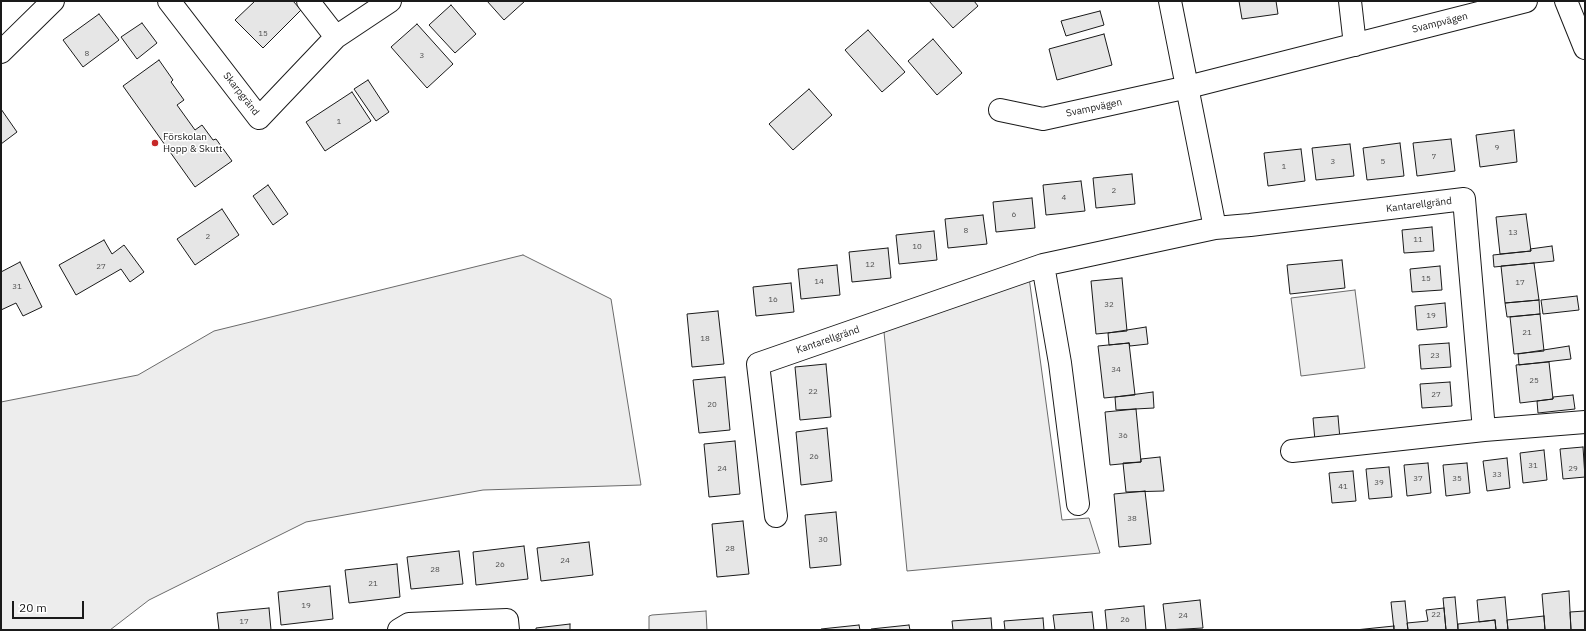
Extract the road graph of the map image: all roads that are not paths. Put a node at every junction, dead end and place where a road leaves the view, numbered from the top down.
1 (53, 1) edge
2 (169, 1) edge
3 (308, 1) edge
4 (390, 1) edge
5 (1170, 1) edge
6 (1350, 1) edge
7 (1526, 1) edge
8 (1566, 1) edge
9 (336, 37) junction
10 (1355, 45) junction
11 (1585, 48) edge
12 (1, 52) edge
13 (1188, 87) junction
14 (1000, 110) dead end
15 (1215, 228) junction
16 (1043, 265) junction
17 (1585, 422) edge
18 (1484, 430) junction
19 (1292, 451) dead end
20 (1078, 504) dead end
21 (776, 516) dead end
22 (399, 630) edge
23 (508, 630) edge

1 - 12 street
2 - 9 street, Skarpgränd
3 - 9 street
4 - 9 street, Skarpgränd
5 - 13 street
6 - 10 street
7 - 10 street, Svampvägen
8 - 11 street
10 - 13 street, Svampvägen
13 - 14 street, Svampvägen
13 - 15 street
15 - 16 street, Kantarellgränd
15 - 18 street, Kantarellgränd
16 - 20 street
16 - 21 street, Kantarellgränd
17 - 18 street
18 - 19 street
22 - 23 street

